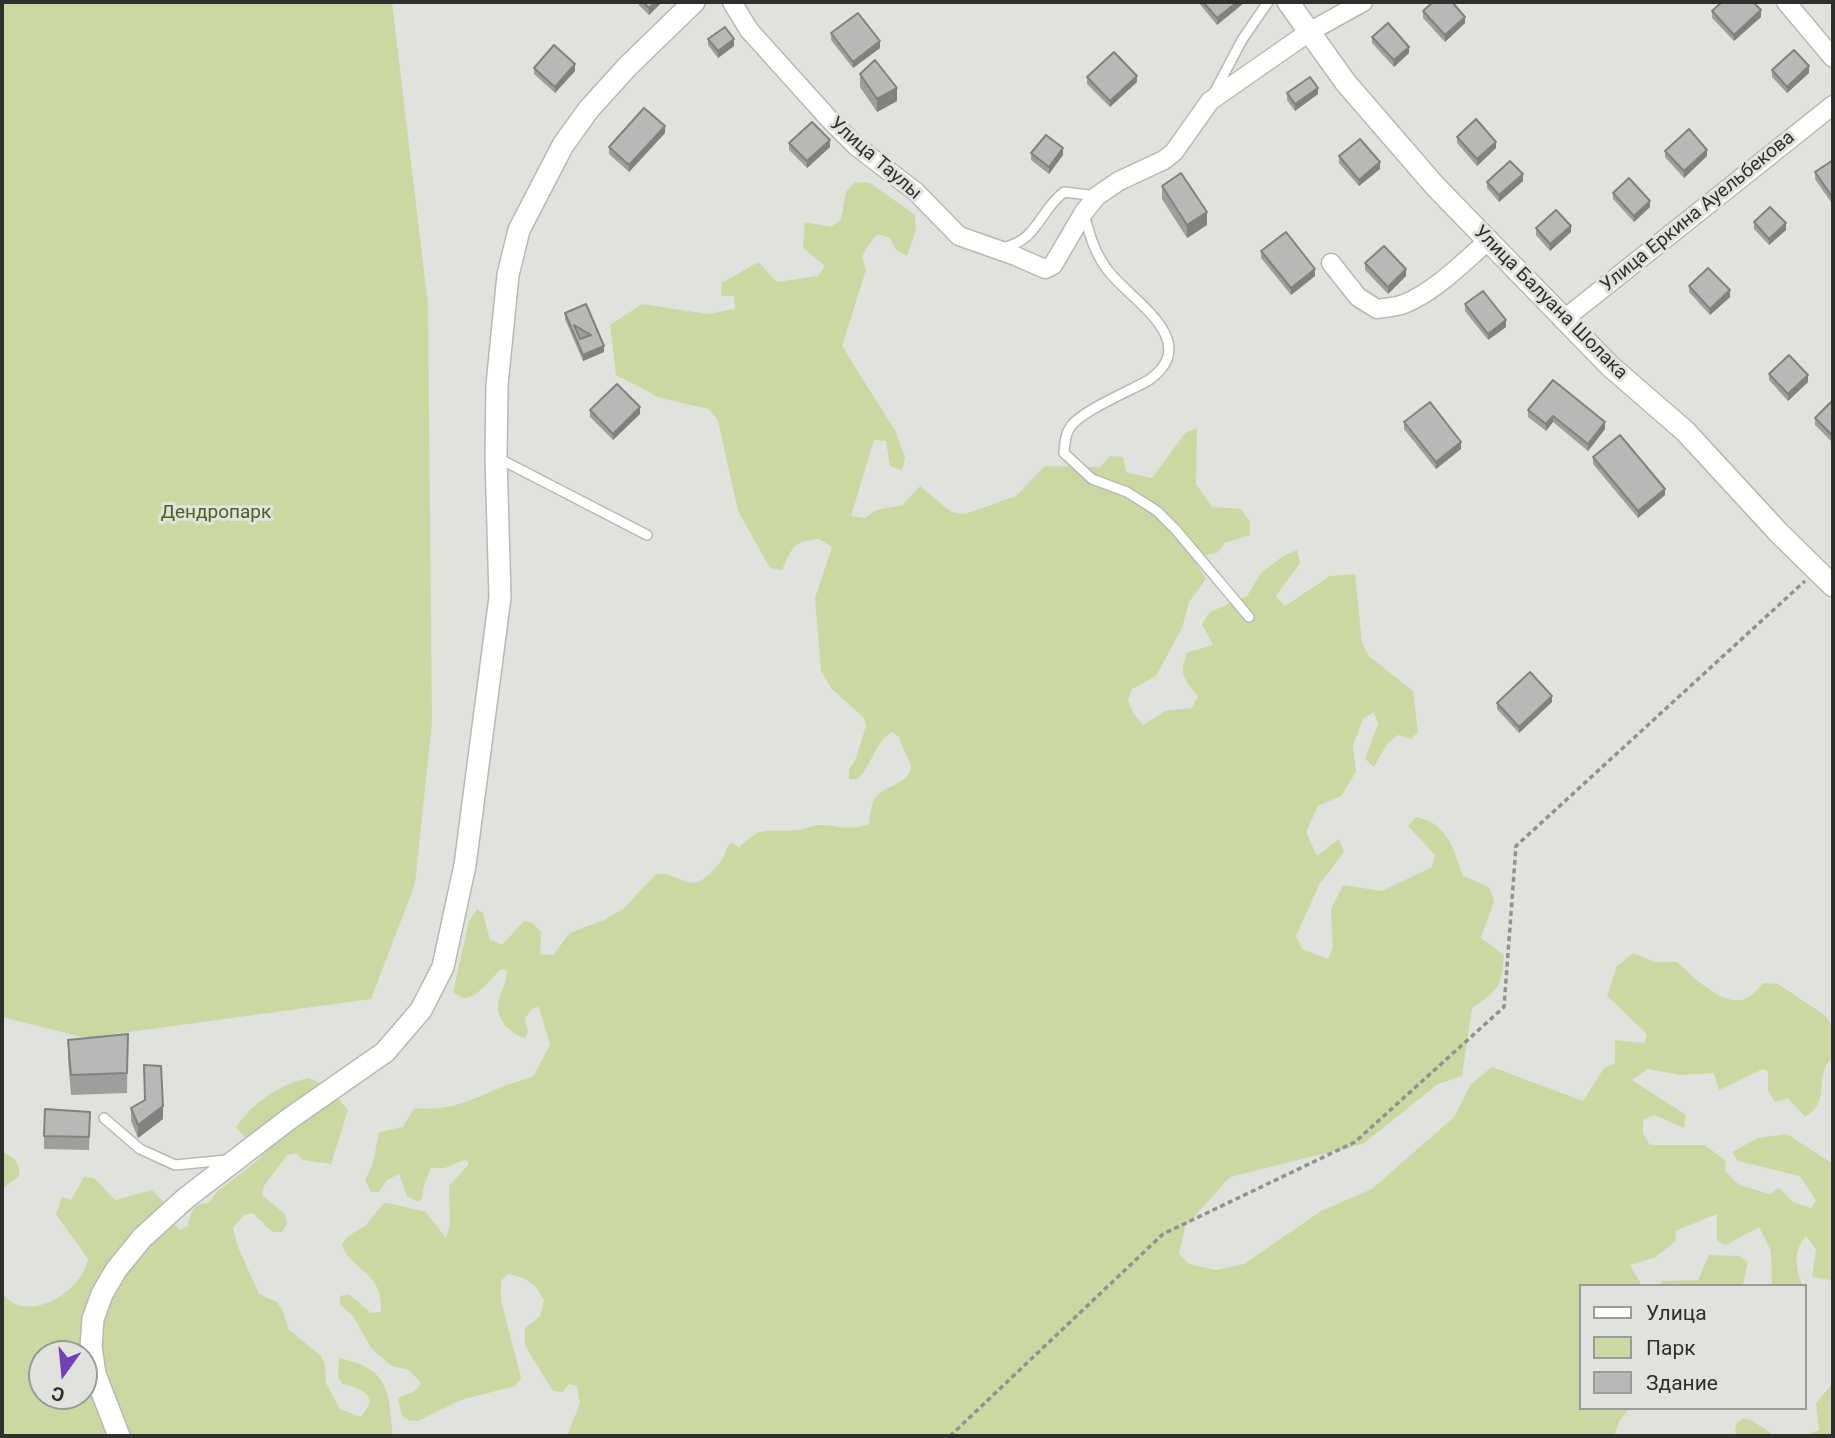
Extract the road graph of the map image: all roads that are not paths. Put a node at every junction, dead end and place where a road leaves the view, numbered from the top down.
1 (694, 2) edge
2 (732, 2) edge
3 (1268, 2) edge
4 (1288, 2) edge
5 (1363, 2) edge
6 (1786, 2) edge
7 (1309, 32) junction
8 (1833, 58) edge
9 (1210, 101) junction
10 (1833, 105) edge
11 (1097, 196) junction
12 (1084, 212) junction
13 (1488, 241) junction
14 (1005, 252) junction
15 (1331, 263) dead end
16 (1563, 320) junction
17 (496, 457) junction
18 (647, 535) dead end
19 (1833, 586) edge
20 (1250, 617) dead end
21 (104, 1118) dead end
22 (236, 1158) junction
23 (119, 1436) edge

1 - 17 street
2 - 14 street, Улица Таулы
3 - 9 lane
4 - 7 street, Улица Балуана Шолака
5 - 7 street
6 - 8 street
7 - 9 street
7 - 13 street, Улица Балуана Шолака
9 - 11 street
10 - 16 street, Улица Еркина Ауельбекова
11 - 12 street
11 - 14 lane
12 - 14 street, Улица Таулы
12 - 20 lane
13 - 15 street
13 - 16 street, Улица Балуана Шолака
16 - 19 street, Улица Балуана Шолака
17 - 18 lane
17 - 22 street
21 - 22 lane
22 - 23 street

